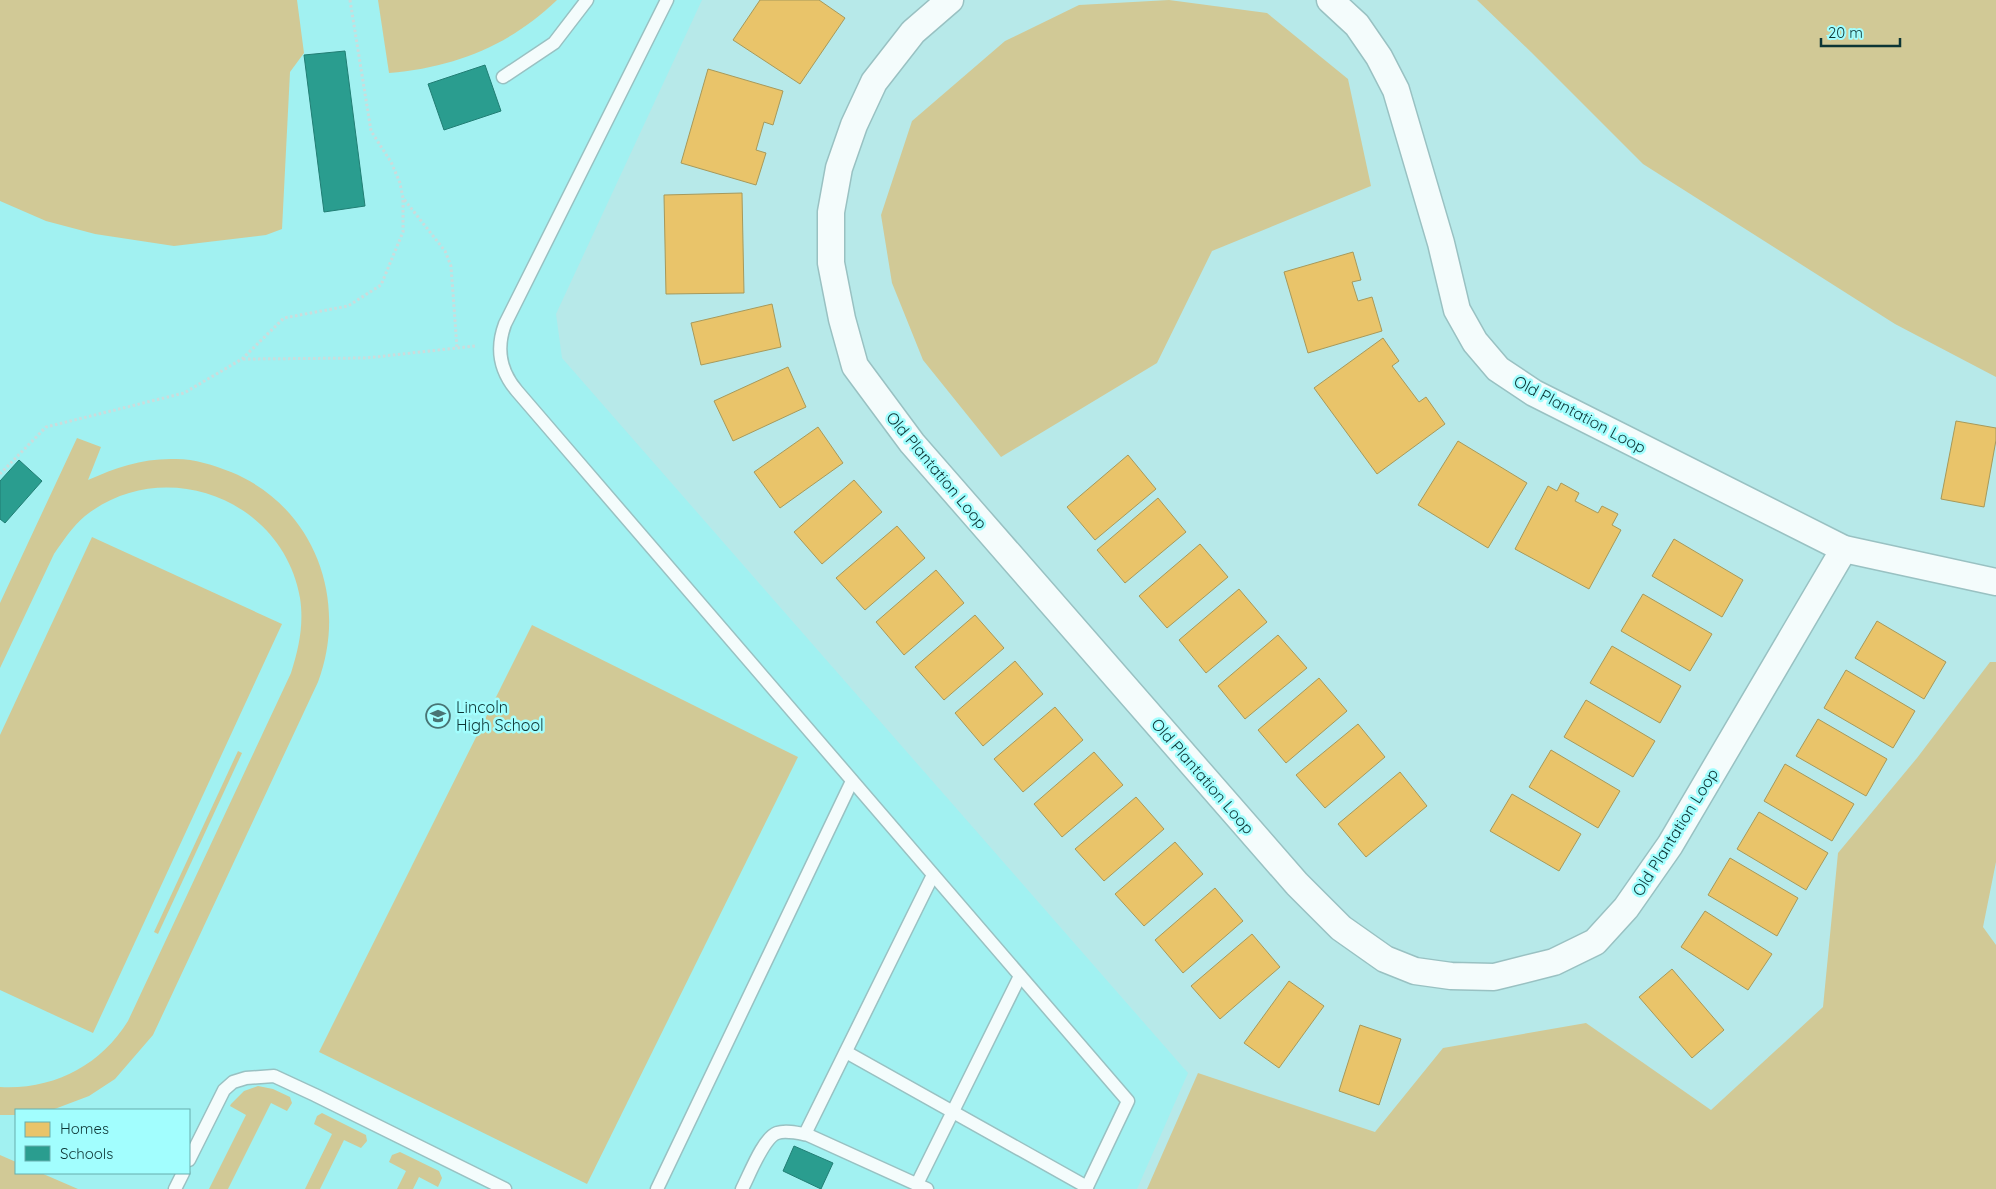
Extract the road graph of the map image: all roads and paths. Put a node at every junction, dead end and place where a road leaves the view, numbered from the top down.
1 (350, 0) edge
2 (587, 0) edge
3 (667, 0) edge
4 (950, 0) edge
5 (1330, 0) edge
6 (503, 77) dead end
7 (403, 198) junction
8 (475, 346) dead end
9 (457, 348) junction
10 (242, 359) junction
11 (0, 474) edge
12 (1844, 550) junction
13 (1996, 582) edge
14 (852, 781) junction
15 (933, 875) junction
16 (1020, 976) junction
17 (846, 1052) junction
18 (953, 1112) junction
19 (806, 1134) junction
20 (190, 1158) edge
21 (182, 1174) edge
22 (922, 1187) edge
23 (1086, 1188) edge
24 (175, 1189) edge
25 (504, 1189) edge
26 (657, 1189) edge
27 (742, 1189) edge

1 - 7 path
2 - 6 lane
3 - 14 lane
4 - 12 street, Old Plantation Loop
5 - 12 street, Old Plantation Loop
7 - 9 path
7 - 10 path
8 - 9 path
9 - 10 path
10 - 11 path
12 - 13 street, Old Plantation Loop
14 - 15 lane
14 - 26 lane
15 - 16 lane
15 - 17 lane
16 - 18 lane
16 - 23 lane
17 - 18 lane
17 - 19 lane
18 - 22 lane
18 - 23 lane
19 - 22 lane
19 - 27 lane
20 - 25 lane
21 - 24 lane

